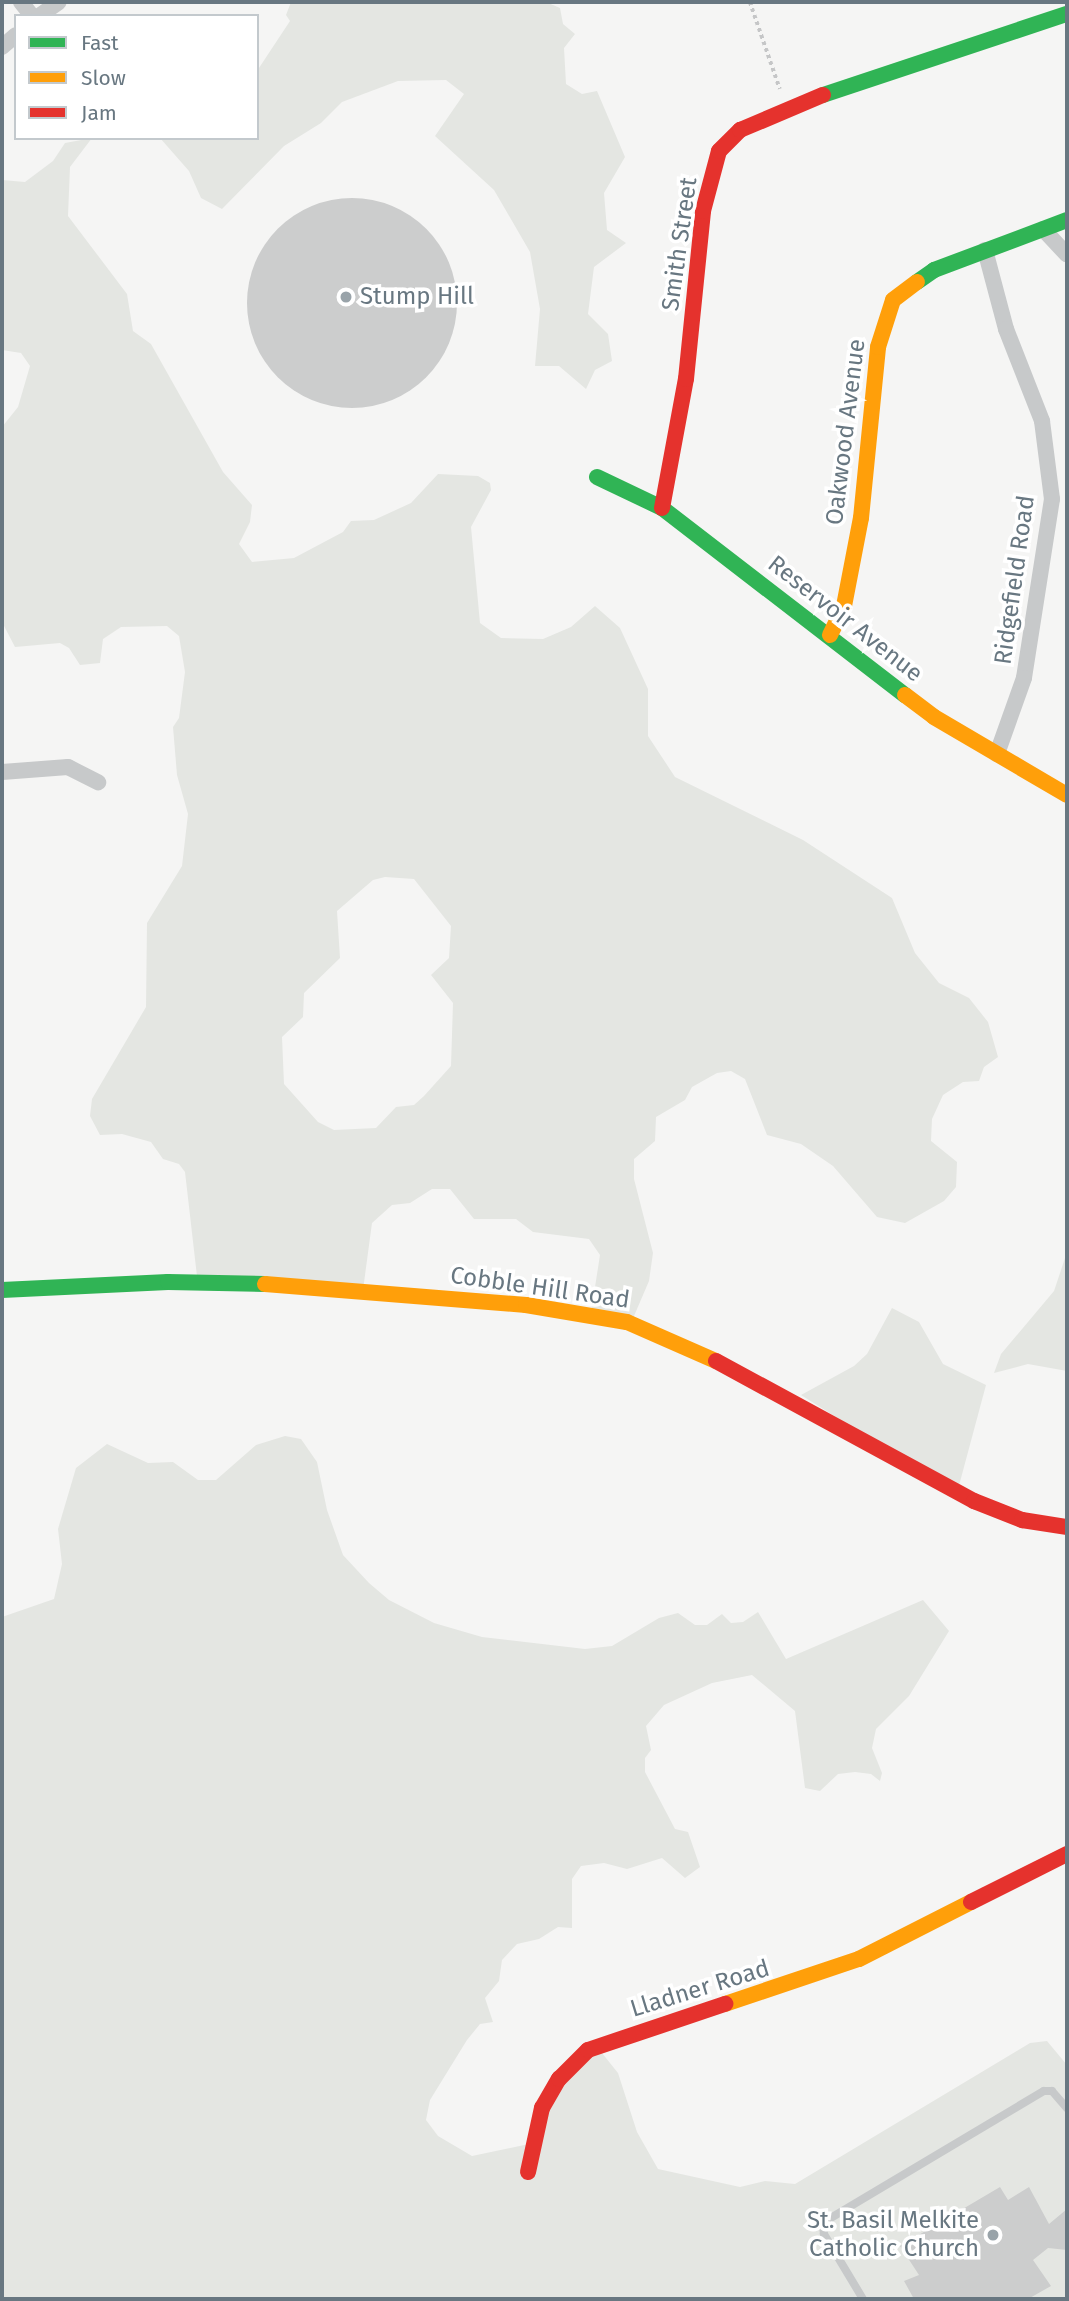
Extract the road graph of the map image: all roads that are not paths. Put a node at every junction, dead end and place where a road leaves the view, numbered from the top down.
1 (59, 2) edge
2 (42, 14) edge
3 (1067, 15) edge
4 (1067, 220) edge
5 (1043, 229) junction
6 (985, 250) junction
7 (1067, 255) edge
8 (597, 477) dead end
9 (662, 508) junction
10 (830, 635) junction
11 (997, 754) junction
12 (2, 772) edge
13 (98, 782) dead end
14 (1067, 795) edge
15 (2, 1290) edge
16 (1067, 1527) edge
17 (1067, 1854) edge
18 (1067, 2108) edge
19 (528, 2172) dead end
20 (863, 2299) edge

1 - 2 street
3 - 9 street, Smith Street
4 - 5 street, Oakwood Avenue
5 - 6 street, Oakwood Avenue
5 - 7 street
6 - 10 street, Oakwood Avenue
6 - 11 street, Ridgefield Road
8 - 9 street, Reservoir Avenue
9 - 10 street, Reservoir Avenue
10 - 11 street, Reservoir Avenue
11 - 14 street, Reservoir Avenue
12 - 13 street
15 - 16 street, Cobble Hill Road
17 - 19 street, Lladner Road
18 - 20 lane

